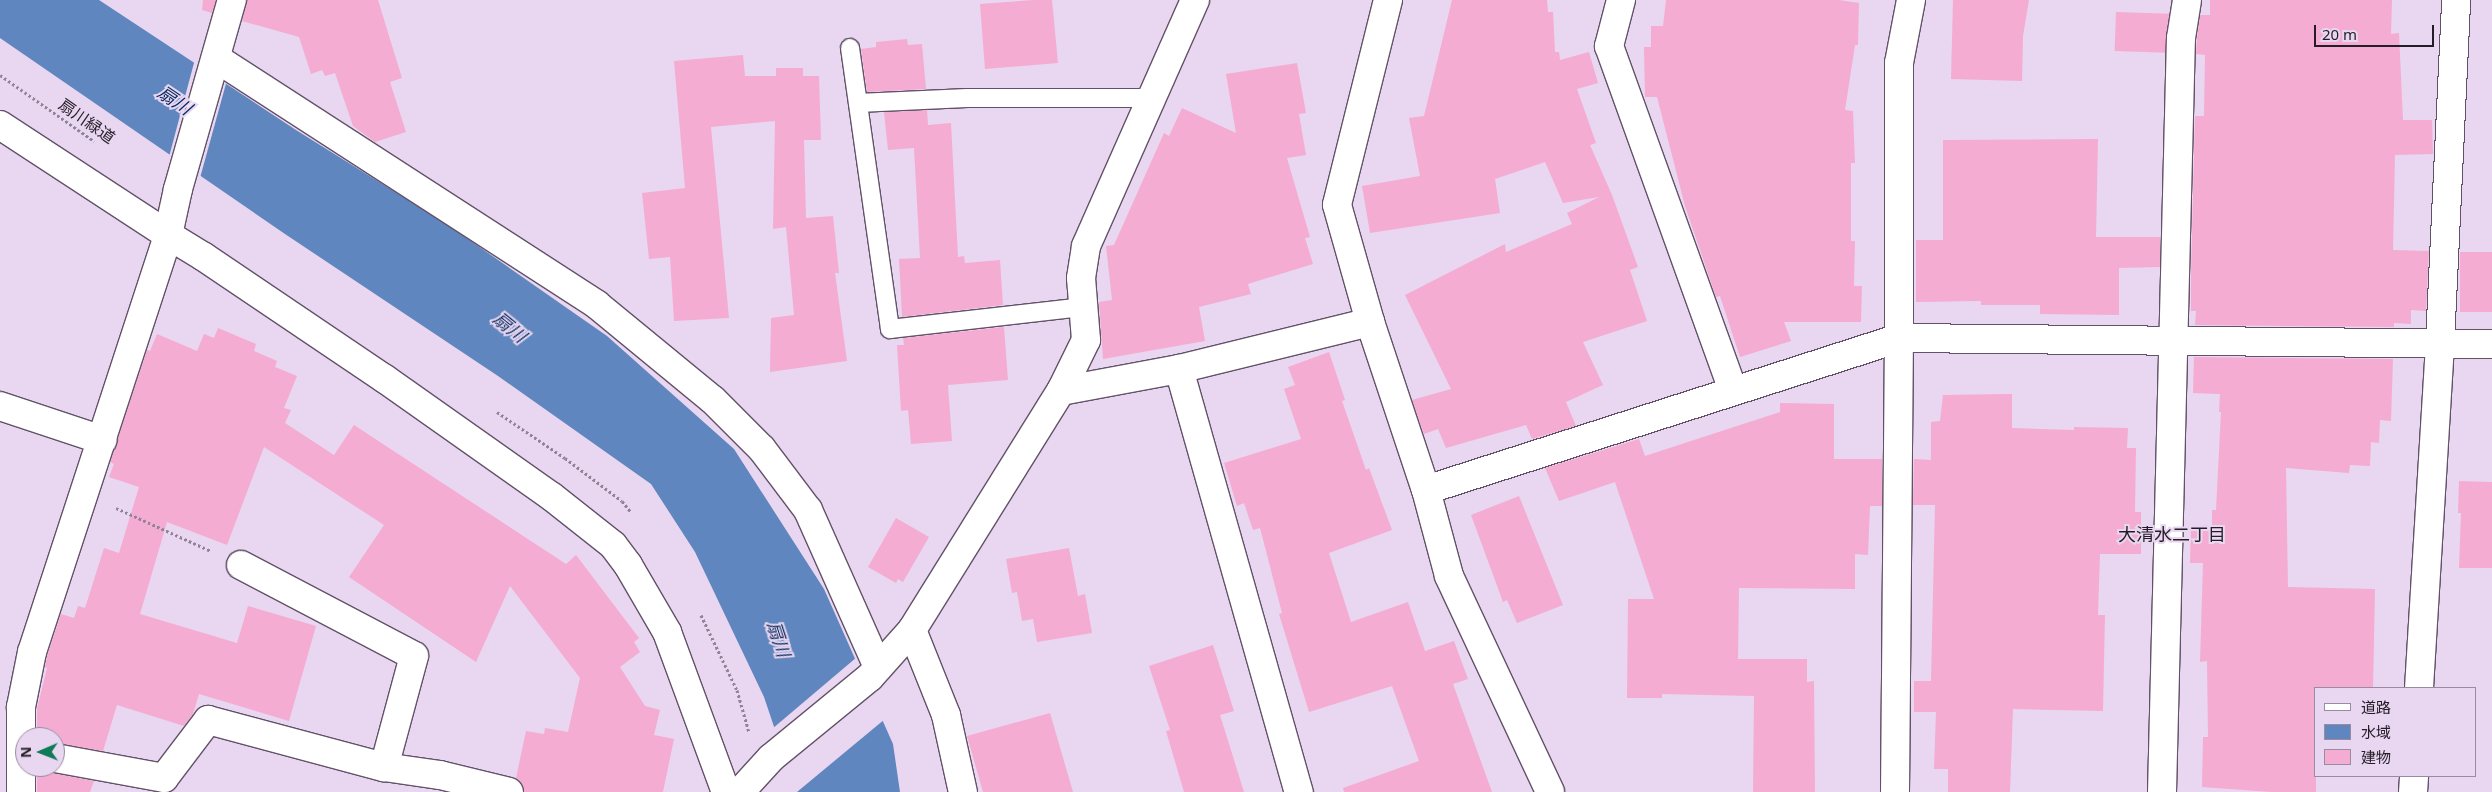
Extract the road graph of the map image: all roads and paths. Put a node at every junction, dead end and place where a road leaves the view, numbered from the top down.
1 (232, 0) edge
2 (1195, 0) edge
3 (1388, 0) edge
4 (1622, 0) edge
5 (1911, 0) edge
6 (2187, 0) edge
7 (2456, 0) edge
8 (850, 48) dead end
9 (215, 60) junction
10 (0, 75) edge
11 (1152, 98) junction
12 (858, 103) junction
13 (0, 125) edge
14 (96, 143) dead end
15 (168, 235) junction
16 (1084, 307) junction
17 (1370, 322) junction
18 (1899, 338) junction
19 (2173, 339) junction
20 (2440, 343) junction
21 (2492, 344) edge
22 (1179, 369) junction
23 (1733, 390) junction
24 (1061, 392) junction
25 (0, 406) edge
26 (102, 440) junction
27 (1426, 490) junction
28 (84, 494) junction
29 (241, 565) joint
30 (912, 630) junction
31 (874, 672) junction
32 (2420, 687) edge
33 (22, 727) edge
34 (65, 760) edge
35 (384, 767) junction
36 (23, 777) edge
37 (2414, 777) edge
38 (22, 792) edge
39 (509, 792) edge
40 (726, 792) edge
41 (740, 792) edge
42 (963, 792) edge
43 (1299, 792) edge
44 (1550, 792) edge
45 (1895, 792) edge
46 (2162, 792) edge
47 (2413, 792) edge

1 - 9 street
2 - 11 street
3 - 17 street
4 - 23 street
5 - 18 street
6 - 19 street
7 - 20 street
8 - 12 lane
9 - 15 street
9 - 31 street
10 - 14 path, 扇川緑道
11 - 12 lane
11 - 16 street
12 - 16 lane
13 - 15 street
15 - 26 street
15 - 40 street
16 - 24 street
17 - 22 street
17 - 27 street
18 - 19 street
18 - 23 street
18 - 45 street
19 - 20 street
19 - 46 street
20 - 21 street
20 - 32 street
22 - 24 street
22 - 43 street
23 - 27 street
24 - 30 street
25 - 26 street
26 - 28 street
27 - 44 street
28 - 29 path
28 - 33 street
29 - 35 street
30 - 31 street
30 - 42 street
31 - 41 street
34 - 35 street
35 - 39 street
36 - 38 street
37 - 47 street

